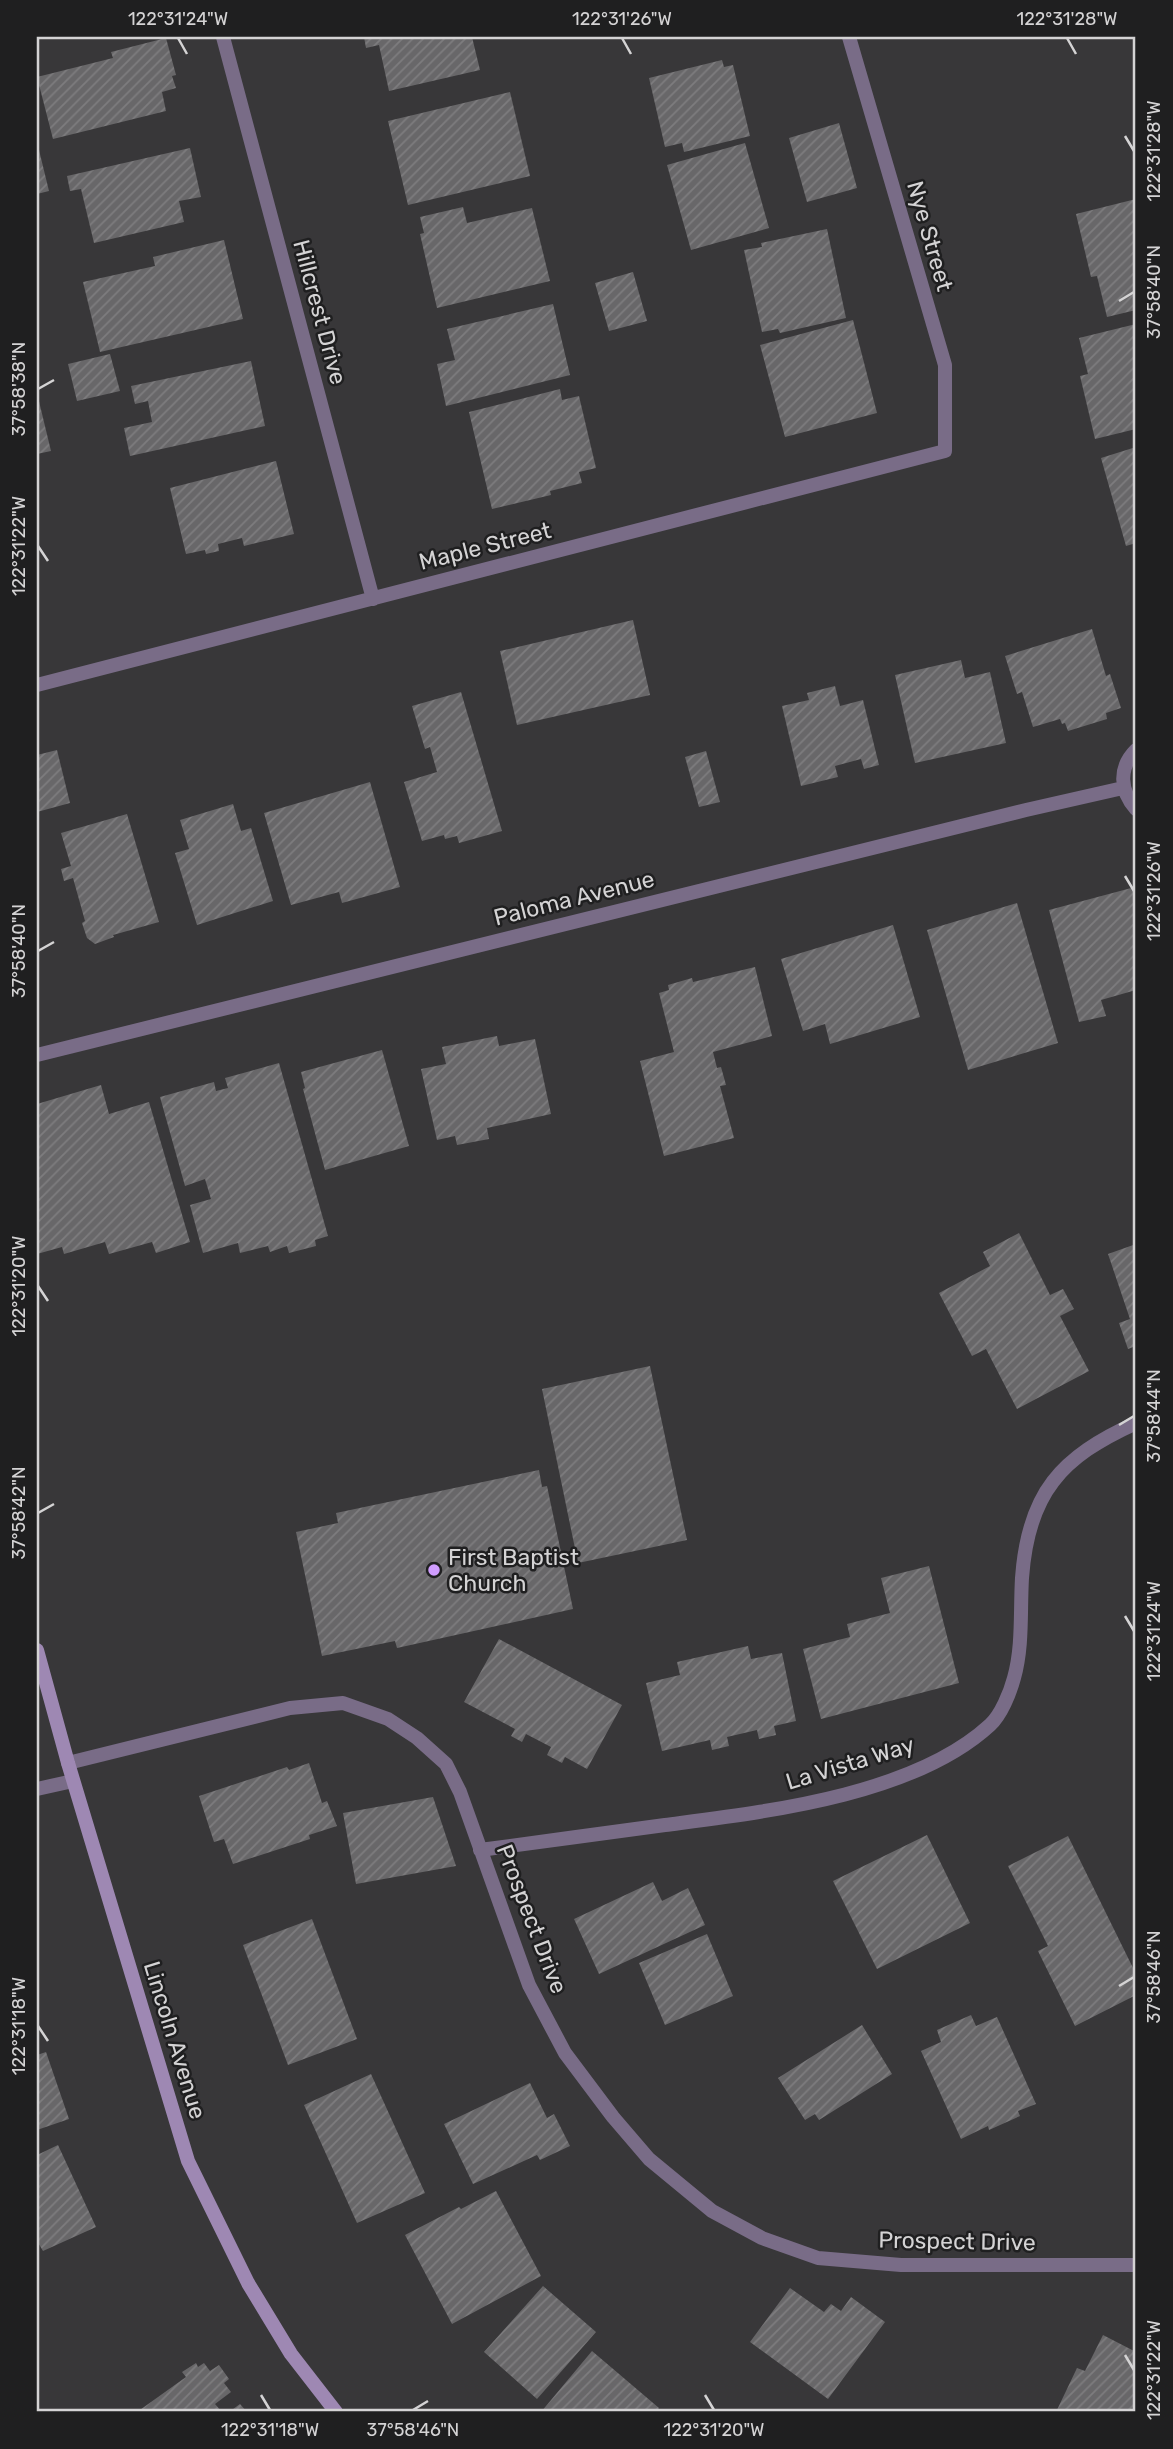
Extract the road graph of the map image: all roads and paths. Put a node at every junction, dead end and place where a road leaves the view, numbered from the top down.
1 (223, 37) edge
2 (849, 37) edge
3 (945, 451) joint
4 (373, 599) junction
5 (37, 685) edge
6 (1136, 750) edge
7 (1123, 788) junction
8 (1136, 809) edge
9 (37, 1055) edge
10 (1136, 1423) edge
11 (38, 1660) edge
12 (68, 1763) junction
13 (74, 1781) junction
14 (37, 1789) edge
15 (481, 1850) junction
16 (1136, 2265) edge
17 (336, 2412) edge

1 - 4 street, Hillcrest Drive
2 - 3 street, Nye Street
3 - 4 street, Maple Street
4 - 5 street, Maple Street
6 - 7 street
7 - 8 street
7 - 9 street, Paloma Avenue
10 - 15 street, La Vista Way
11 - 12 main road, Lincoln Avenue
12 - 13 main road, Lincoln Avenue
12 - 15 street, Prospect Drive
13 - 14 street
13 - 17 main road, Lincoln Avenue
15 - 16 street, Prospect Drive

